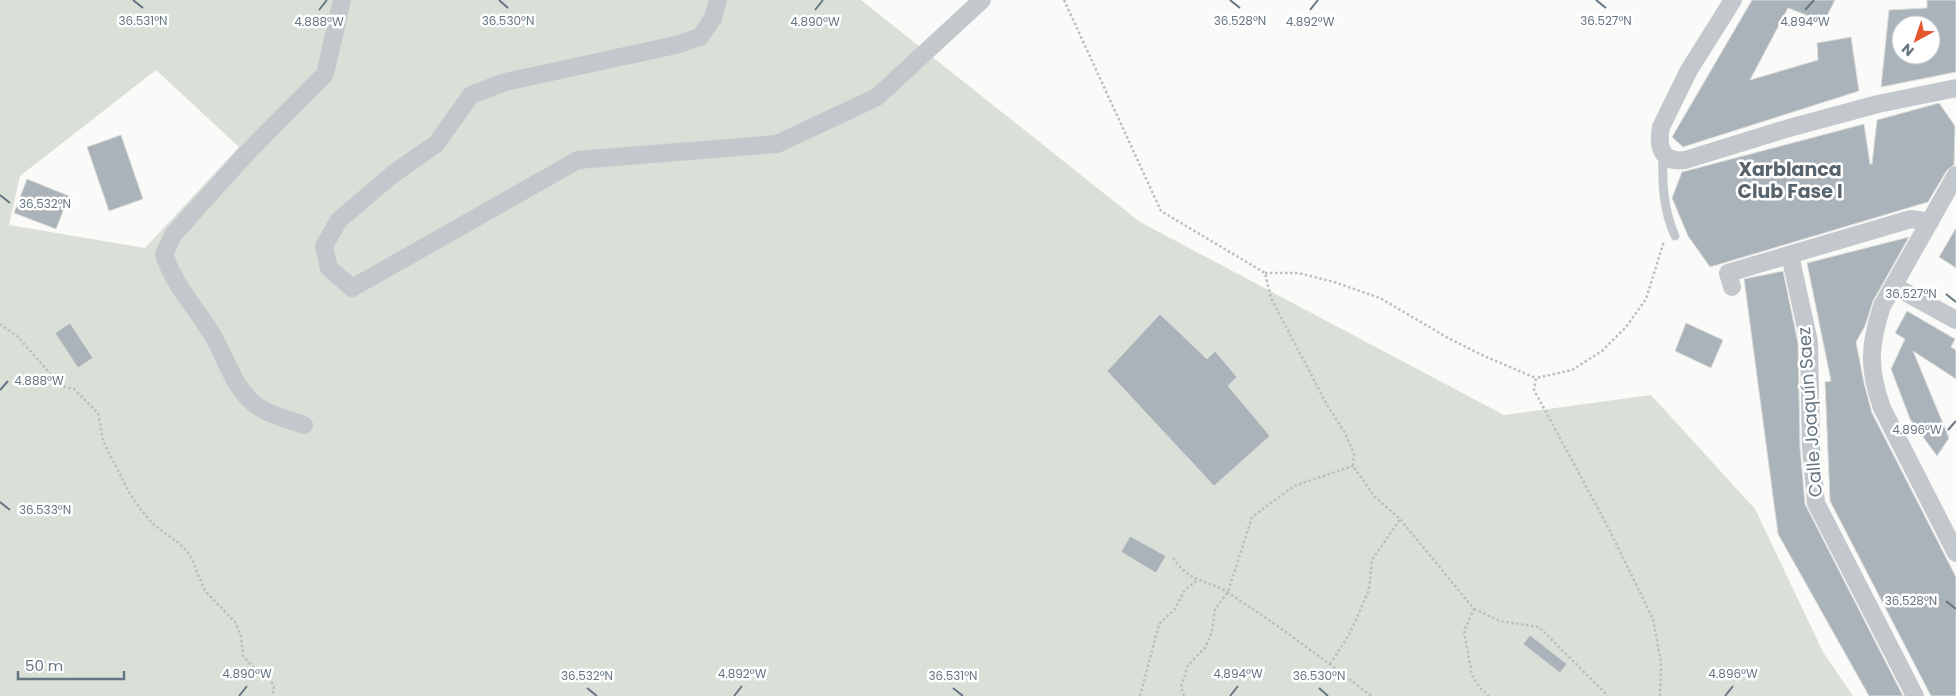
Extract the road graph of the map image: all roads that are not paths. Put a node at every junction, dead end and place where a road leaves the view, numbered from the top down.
1 (342, 0) edge
2 (718, 0) edge
3 (982, 0) edge
4 (1718, 0) edge
5 (1733, 0) edge
6 (1689, 70) junction
7 (1955, 91) edge
8 (1663, 153) junction
9 (1956, 174) edge
10 (1930, 222) junction
11 (1674, 236) dead end
12 (1790, 255) junction
13 (1894, 286) junction
14 (1732, 287) dead end
15 (1956, 320) edge
16 (304, 425) dead end
17 (1956, 553) edge
18 (1915, 696) edge

1 - 16 street
2 - 3 street
4 - 6 street
5 - 6 street
6 - 8 street
7 - 8 street
8 - 11 lane
9 - 10 street
10 - 12 street
10 - 13 street
12 - 14 street
12 - 18 street, Calle Joaquín Saez
13 - 15 street
13 - 17 street

